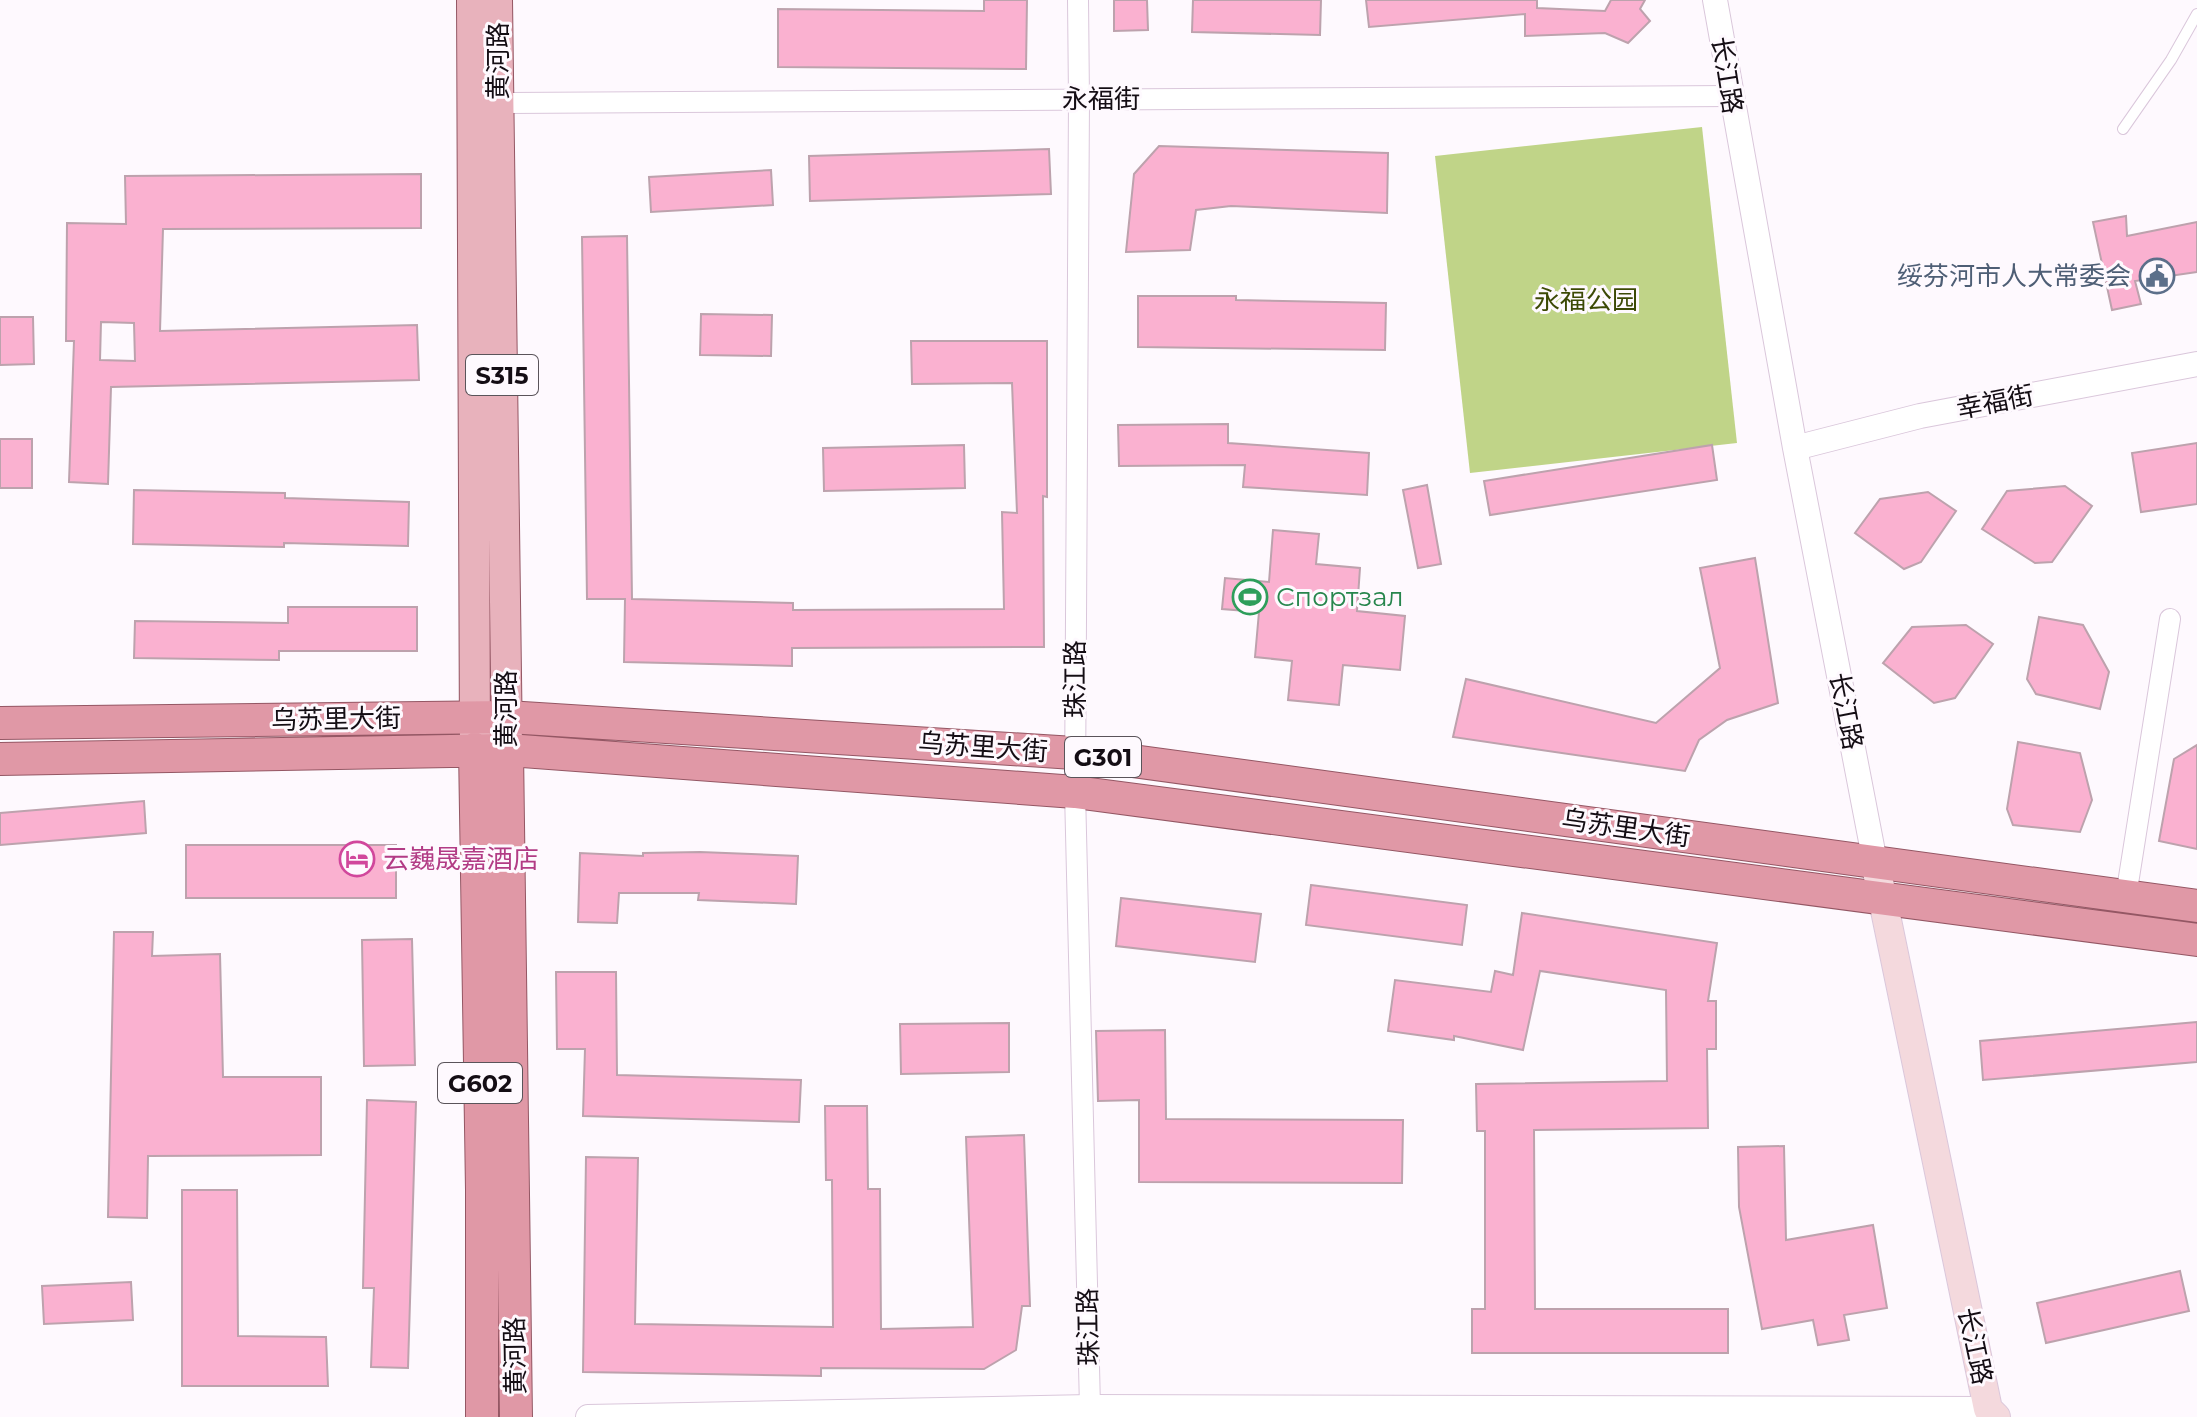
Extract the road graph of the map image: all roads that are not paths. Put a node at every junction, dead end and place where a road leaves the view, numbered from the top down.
1 (472, 0) edge
2 (497, 0) edge
3 (1078, 0) edge
4 (1715, 0) edge
5 (2197, 14) edge
6 (1730, 96) junction
7 (1079, 99) junction
8 (485, 103) junction
9 (2123, 129) dead end
10 (2197, 364) edge
11 (1795, 448) junction
12 (2170, 619) dead end
13 (475, 717) junction
14 (507, 717) junction
15 (0, 723) edge
16 (475, 749) junction
17 (507, 750) junction
18 (1074, 753) junction
19 (0, 759) edge
20 (1075, 792) junction
21 (1875, 862) junction
22 (2126, 896) junction
23 (1881, 898) junction
24 (2197, 906) edge
25 (2197, 940) edge
26 (1090, 1407) junction
27 (1991, 1414) edge
28 (482, 1417) edge
29 (516, 1417) edge
30 (588, 1417) edge

1 - 8 main road, 黄河路 / S315
2 - 8 main road, 黄河路 / S315
3 - 7 street, 珠江路
4 - 6 street, 长江路
5 - 9 lane
6 - 7 street, 永福街
6 - 11 street, 长江路
7 - 8 street, 永福街
7 - 18 street, 珠江路
8 - 13 main road, 黄河路 / S315
8 - 14 main road, 黄河路 / S315
10 - 11 street, 幸福街
11 - 21 street, 长江路
12 - 22 street
13 - 14 highway, 乌苏里大街 / G301
13 - 15 highway, 乌苏里大街 / G301
13 - 16 main road, 黄河路 / S315
14 - 17 main road, 黄河路 / S315
14 - 18 highway, 乌苏里大街 / G301
16 - 17 highway, 乌苏里大街 / G301
16 - 19 highway, 乌苏里大街 / G301
16 - 28 highway, 黄河路 / G602
17 - 20 highway, 乌苏里大街 / G301
17 - 29 highway, 黄河路 / G602
18 - 20 street, 珠江路
18 - 21 highway, 乌苏里大街 / G301
20 - 23 highway, 乌苏里大街 / G301
20 - 26 street, 珠江路
21 - 22 highway, 乌苏里大街 / G301
21 - 23 main road, 长江路
22 - 24 highway, 乌苏里大街 / G301
23 - 25 highway, 乌苏里大街 / G301
23 - 27 main road, 长江路
26 - 27 street
26 - 30 street

